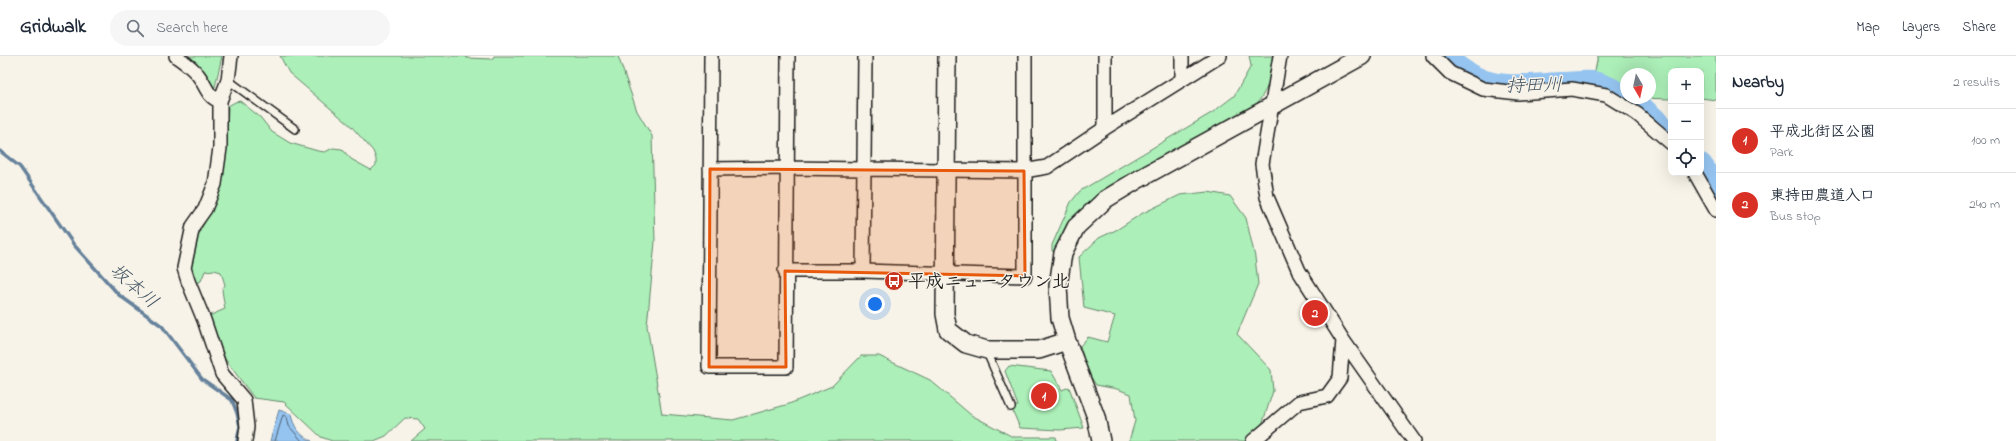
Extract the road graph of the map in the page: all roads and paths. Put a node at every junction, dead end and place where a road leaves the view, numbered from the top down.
1 (176, 56) edge
2 (231, 56) edge
3 (711, 56) edge
4 (788, 56) edge
5 (865, 56) edge
6 (947, 56) edge
7 (1025, 56) edge
8 (1105, 56) edge
9 (1182, 56) edge
10 (1220, 56) edge
11 (1280, 56) edge
12 (1362, 56) edge
13 (1433, 56) edge
14 (228, 80) junction
15 (1182, 80) junction
16 (220, 101) junction
17 (1270, 106) junction
18 (1106, 128) junction
19 (295, 129) dead end
20 (1668, 140) edge
21 (787, 168) junction
22 (710, 169) junction
23 (863, 169) junction
24 (946, 170) junction
25 (1024, 171) junction
26 (1698, 176) edge
27 (1712, 192) edge
28 (1716, 210) edge
29 (863, 271) junction
30 (785, 272) junction
31 (946, 275) junction
32 (1343, 340) junction
33 (1067, 341) junction
34 (986, 349) junction
35 (1012, 407) dead end
36 (245, 441) edge
37 (1101, 441) edge
38 (1253, 441) edge
39 (1414, 441) edge

1 - 16 street
2 - 14 street
3 - 22 street
4 - 21 street
5 - 23 street
6 - 24 street
7 - 25 street
8 - 18 street
9 - 15 street
10 - 15 street
11 - 17 street
12 - 17 street
13 - 20 street
14 - 16 street
14 - 19 lane
15 - 18 street
16 - 36 street
17 - 32 street
17 - 33 street
18 - 25 street
21 - 22 street
21 - 23 street
21 - 30 street
22 - 30 street
23 - 24 street
23 - 29 street
24 - 25 street
24 - 31 street
25 - 31 street
26 - 27 street
27 - 28 street
29 - 30 street
29 - 31 street
31 - 34 street
32 - 38 street
32 - 39 street
33 - 34 street
33 - 37 street
34 - 35 lane

